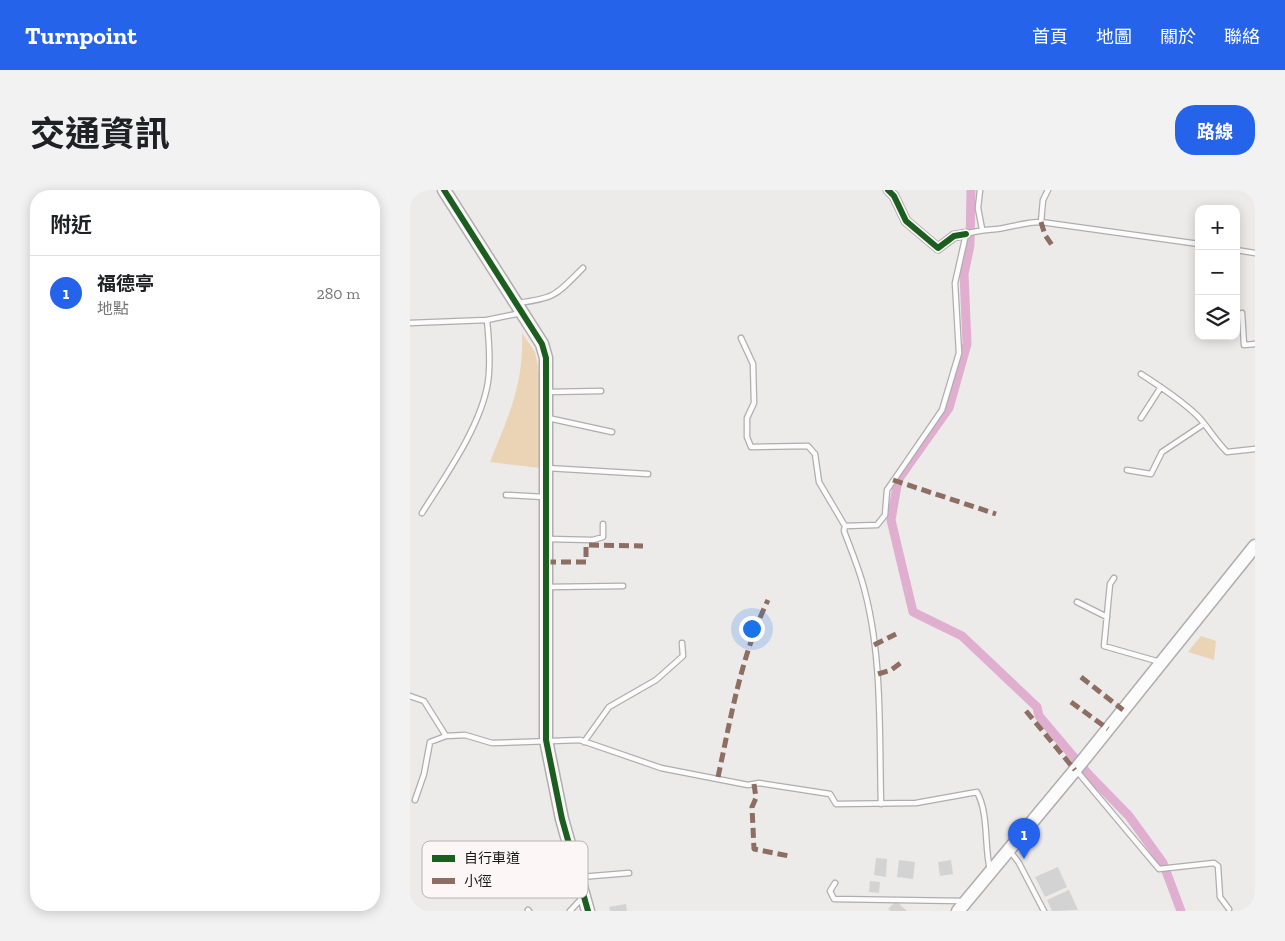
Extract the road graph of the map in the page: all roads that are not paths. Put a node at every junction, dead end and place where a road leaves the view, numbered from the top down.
1 (444, 190) edge
2 (888, 190) edge
3 (980, 190) edge
4 (1048, 190) edge
5 (1041, 222) junction
6 (982, 229) junction
7 (966, 234) junction
8 (1195, 243) edge
9 (1240, 251) edge
10 (1255, 253) edge
11 (583, 268) dead end
12 (519, 308) junction
13 (1242, 313) dead end
14 (487, 320) junction
15 (410, 322) edge
16 (741, 338) dead end
17 (1255, 344) edge
18 (1140, 374) dead end
19 (1161, 387) junction
20 (601, 391) dead end
21 (546, 392) junction
22 (546, 418) junction
23 (1141, 418) dead end
24 (1204, 424) junction
25 (612, 432) dead end
26 (1255, 449) edge
27 (546, 468) junction
28 (1127, 470) dead end
29 (648, 474) dead end
30 (506, 495) dead end
31 (546, 497) junction
32 (422, 513) dead end
33 (603, 524) dead end
34 (845, 526) junction
35 (546, 539) junction
36 (1255, 546) edge
37 (1114, 578) dead end
38 (623, 586) dead end
39 (546, 587) junction
40 (1077, 602) dead end
41 (1107, 617) junction
42 (682, 643) dead end
43 (1161, 662) junction
44 (410, 696) edge
45 (446, 736) junction
46 (546, 740) junction
47 (584, 742) junction
48 (1076, 769) junction
49 (415, 800) dead end
50 (880, 804) junction
51 (569, 841) edge
52 (1008, 848) junction
53 (990, 871) junction
54 (629, 873) dead end
55 (588, 877) edge
56 (834, 883) dead end
57 (582, 898) edge
58 (586, 898) edge
59 (966, 901) junction
60 (1230, 909) dead end
61 (570, 911) edge
62 (588, 911) edge
63 (958, 911) edge
64 (1044, 911) edge

1 - 12 street
2 - 7 street
3 - 6 lane
4 - 5 lane
5 - 6 lane
5 - 8 lane
6 - 7 lane
7 - 34 lane
9 - 10 lane
11 - 12 lane
12 - 14 lane
12 - 21 street
13 - 17 lane
14 - 15 lane
14 - 32 lane
16 - 34 lane
18 - 19 lane
19 - 23 lane
19 - 24 lane
20 - 21 lane
21 - 22 street
22 - 25 lane
22 - 27 street
24 - 26 lane
24 - 28 lane
27 - 29 lane
27 - 31 street
30 - 31 lane
31 - 35 street
33 - 35 lane
34 - 50 lane
35 - 39 street
36 - 43 street
37 - 41 lane
38 - 39 lane
39 - 46 street
40 - 41 lane
41 - 43 lane
42 - 47 lane
43 - 48 street
44 - 45 lane
45 - 46 lane
45 - 49 lane
46 - 47 lane
46 - 51 street
47 - 50 lane
48 - 52 street
48 - 60 lane
50 - 53 lane
52 - 53 street
52 - 64 lane
53 - 59 street
54 - 55 lane
56 - 59 lane
57 - 61 lane
58 - 62 street
59 - 63 street

